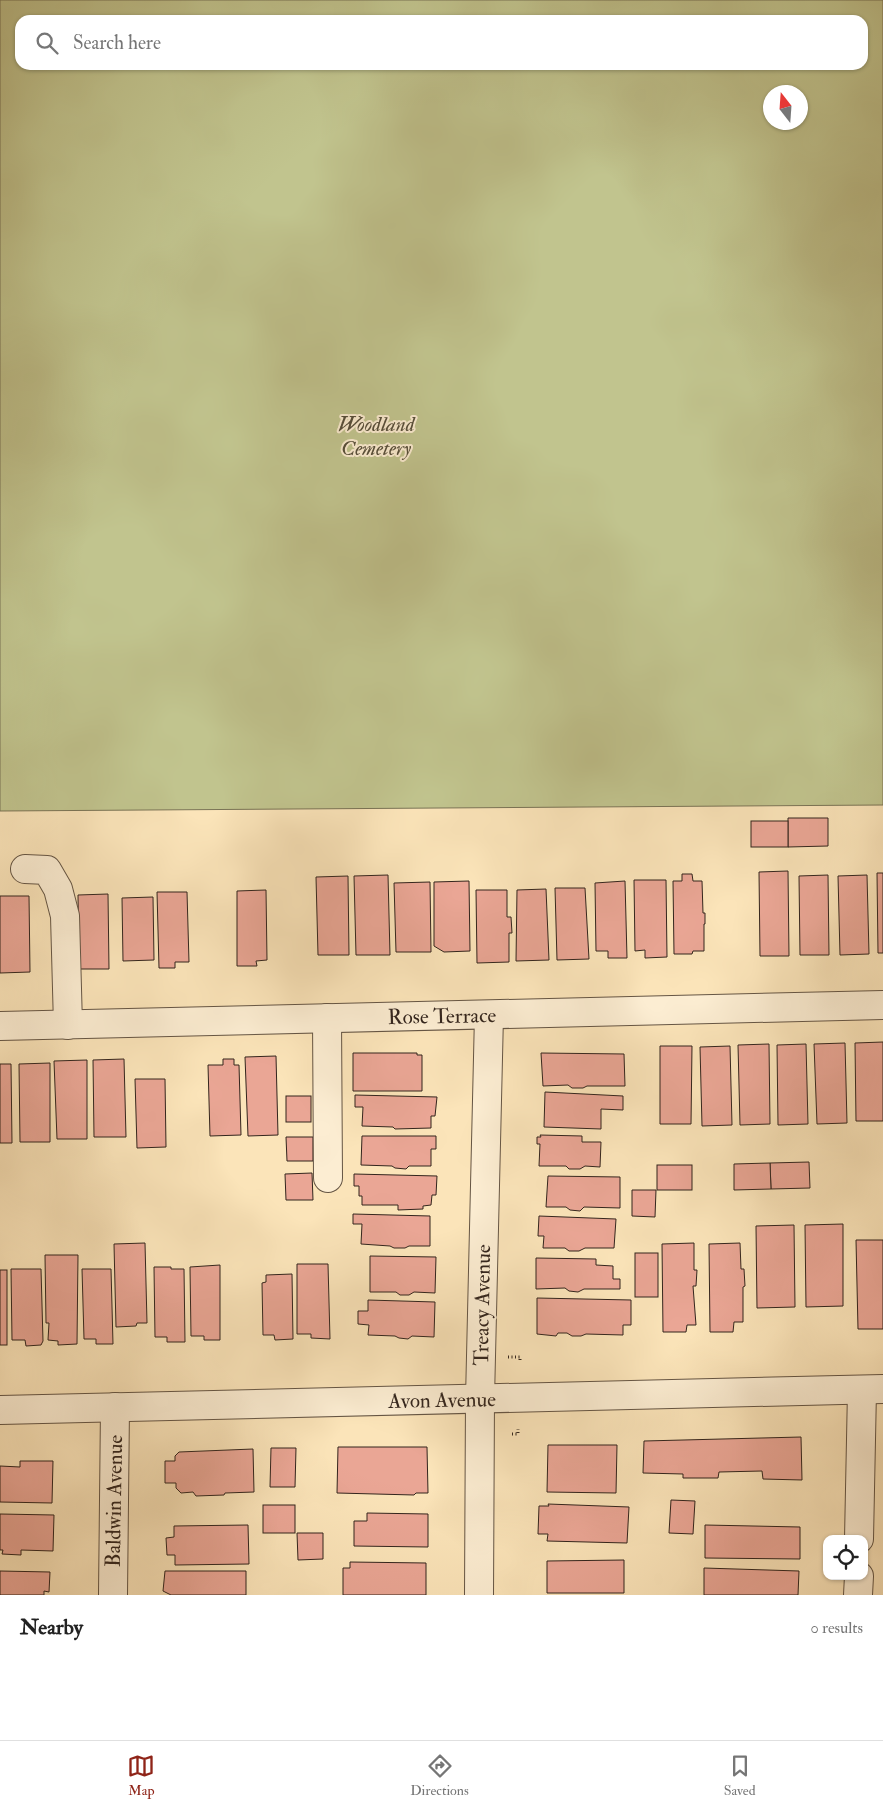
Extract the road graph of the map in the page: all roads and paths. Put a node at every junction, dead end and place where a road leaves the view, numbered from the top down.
1 (25, 869) dead end
2 (883, 1005) edge
3 (489, 1015) junction
4 (327, 1018) junction
5 (68, 1024) junction
6 (0, 1026) edge
7 (328, 1178) dead end
8 (507, 1357) dead end
9 (520, 1362) dead end
10 (872, 1390) edge
11 (480, 1399) junction
12 (115, 1407) junction
13 (0, 1410) edge
14 (518, 1429) dead end
15 (512, 1434) dead end
16 (859, 1535) edge
17 (859, 1580) edge
18 (113, 1595) edge
19 (479, 1595) edge
20 (858, 1595) edge

1 - 5 street
2 - 3 street, Rose Terrace
3 - 4 street, Rose Terrace
3 - 11 street, Treacy Avenue
4 - 5 street, Rose Terrace
4 - 7 street
5 - 6 street, Rose Terrace
8 - 9 path
10 - 11 street, Avon Avenue
10 - 16 street
11 - 12 street, Avon Avenue
11 - 19 street, Treacy Avenue
12 - 13 street, Avon Avenue
12 - 18 street, Baldwin Avenue
14 - 15 path
17 - 20 street

